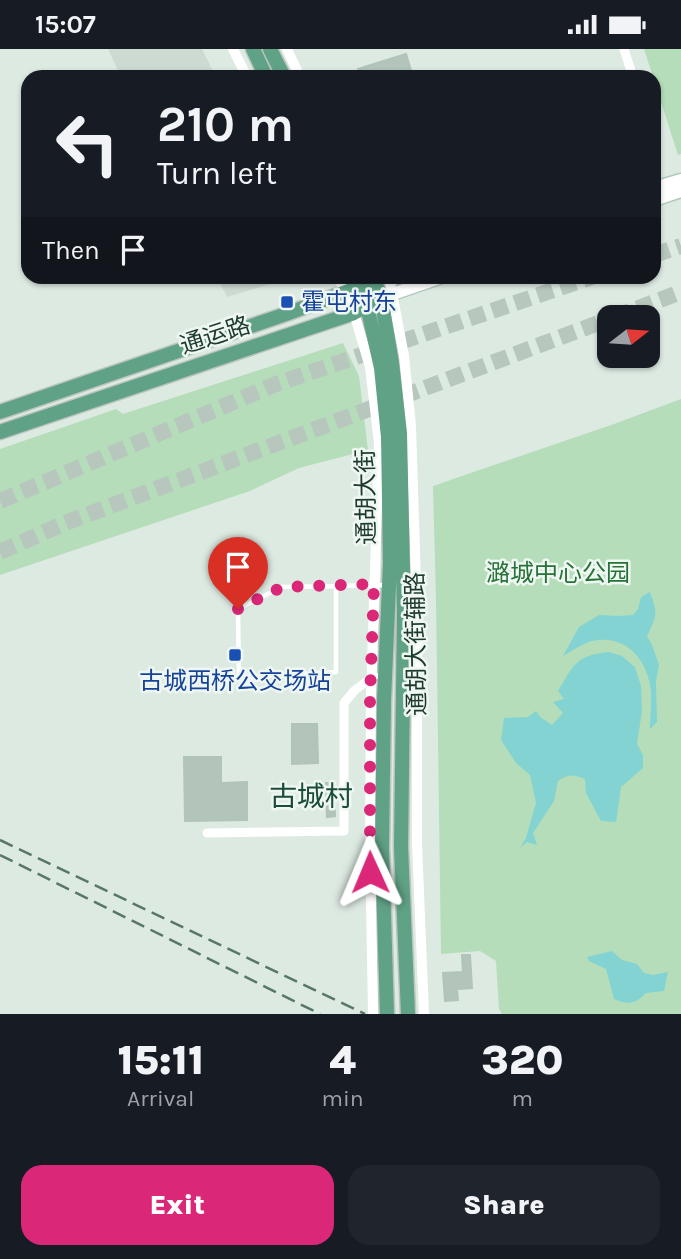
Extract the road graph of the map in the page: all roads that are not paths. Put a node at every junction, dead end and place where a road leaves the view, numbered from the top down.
1 (233, 49) edge
2 (253, 49) edge
3 (270, 49) edge
4 (287, 49) edge
5 (624, 49) edge
6 (244, 70) edge
7 (263, 70) edge
8 (280, 70) edge
9 (297, 70) edge
10 (631, 70) edge
11 (681, 180) edge
12 (661, 186) edge
13 (681, 191) edge
14 (661, 198) edge
15 (341, 284) edge
16 (364, 284) edge
17 (371, 284) edge
18 (377, 284) edge
19 (421, 284) edge
20 (347, 293) junction
21 (386, 296) junction
22 (361, 309) junction
23 (0, 412) edge
24 (0, 432) edge
25 (374, 584) junction
26 (335, 585) junction
27 (403, 585) junction
28 (386, 671) junction
29 (371, 678) junction
30 (207, 833) dead end
31 (373, 1014) edge
32 (387, 1014) edge
33 (408, 1014) edge
34 (424, 1014) edge

1 - 6 street
2 - 7 main road
3 - 8 main road
4 - 9 street
5 - 10 street
11 - 12 main road
13 - 14 main road
15 - 20 street, 通胡大街辅路
16 - 20 main road, 通运路
17 - 22 main road, 通胡大街
18 - 21 main road, 通胡大街
19 - 21 main road, 通运路
20 - 22 street, 通胡大街辅路
20 - 23 main road, 通运路
21 - 22 main road, 通运路
21 - 27 main road, 通胡大街
22 - 24 main road, 通运路
22 - 25 street, 通胡大街辅路
22 - 27 main road, 通胡大街
25 - 26 lane
25 - 27 lane
25 - 29 street, 通胡大街辅路
26 - 26 lane
27 - 28 main road, 通胡大街
27 - 33 main road, 通胡大街
27 - 34 street, 通胡大街辅路
28 - 29 street
28 - 32 main road, 通胡大街
29 - 30 street
29 - 31 street, 通胡大街辅路

